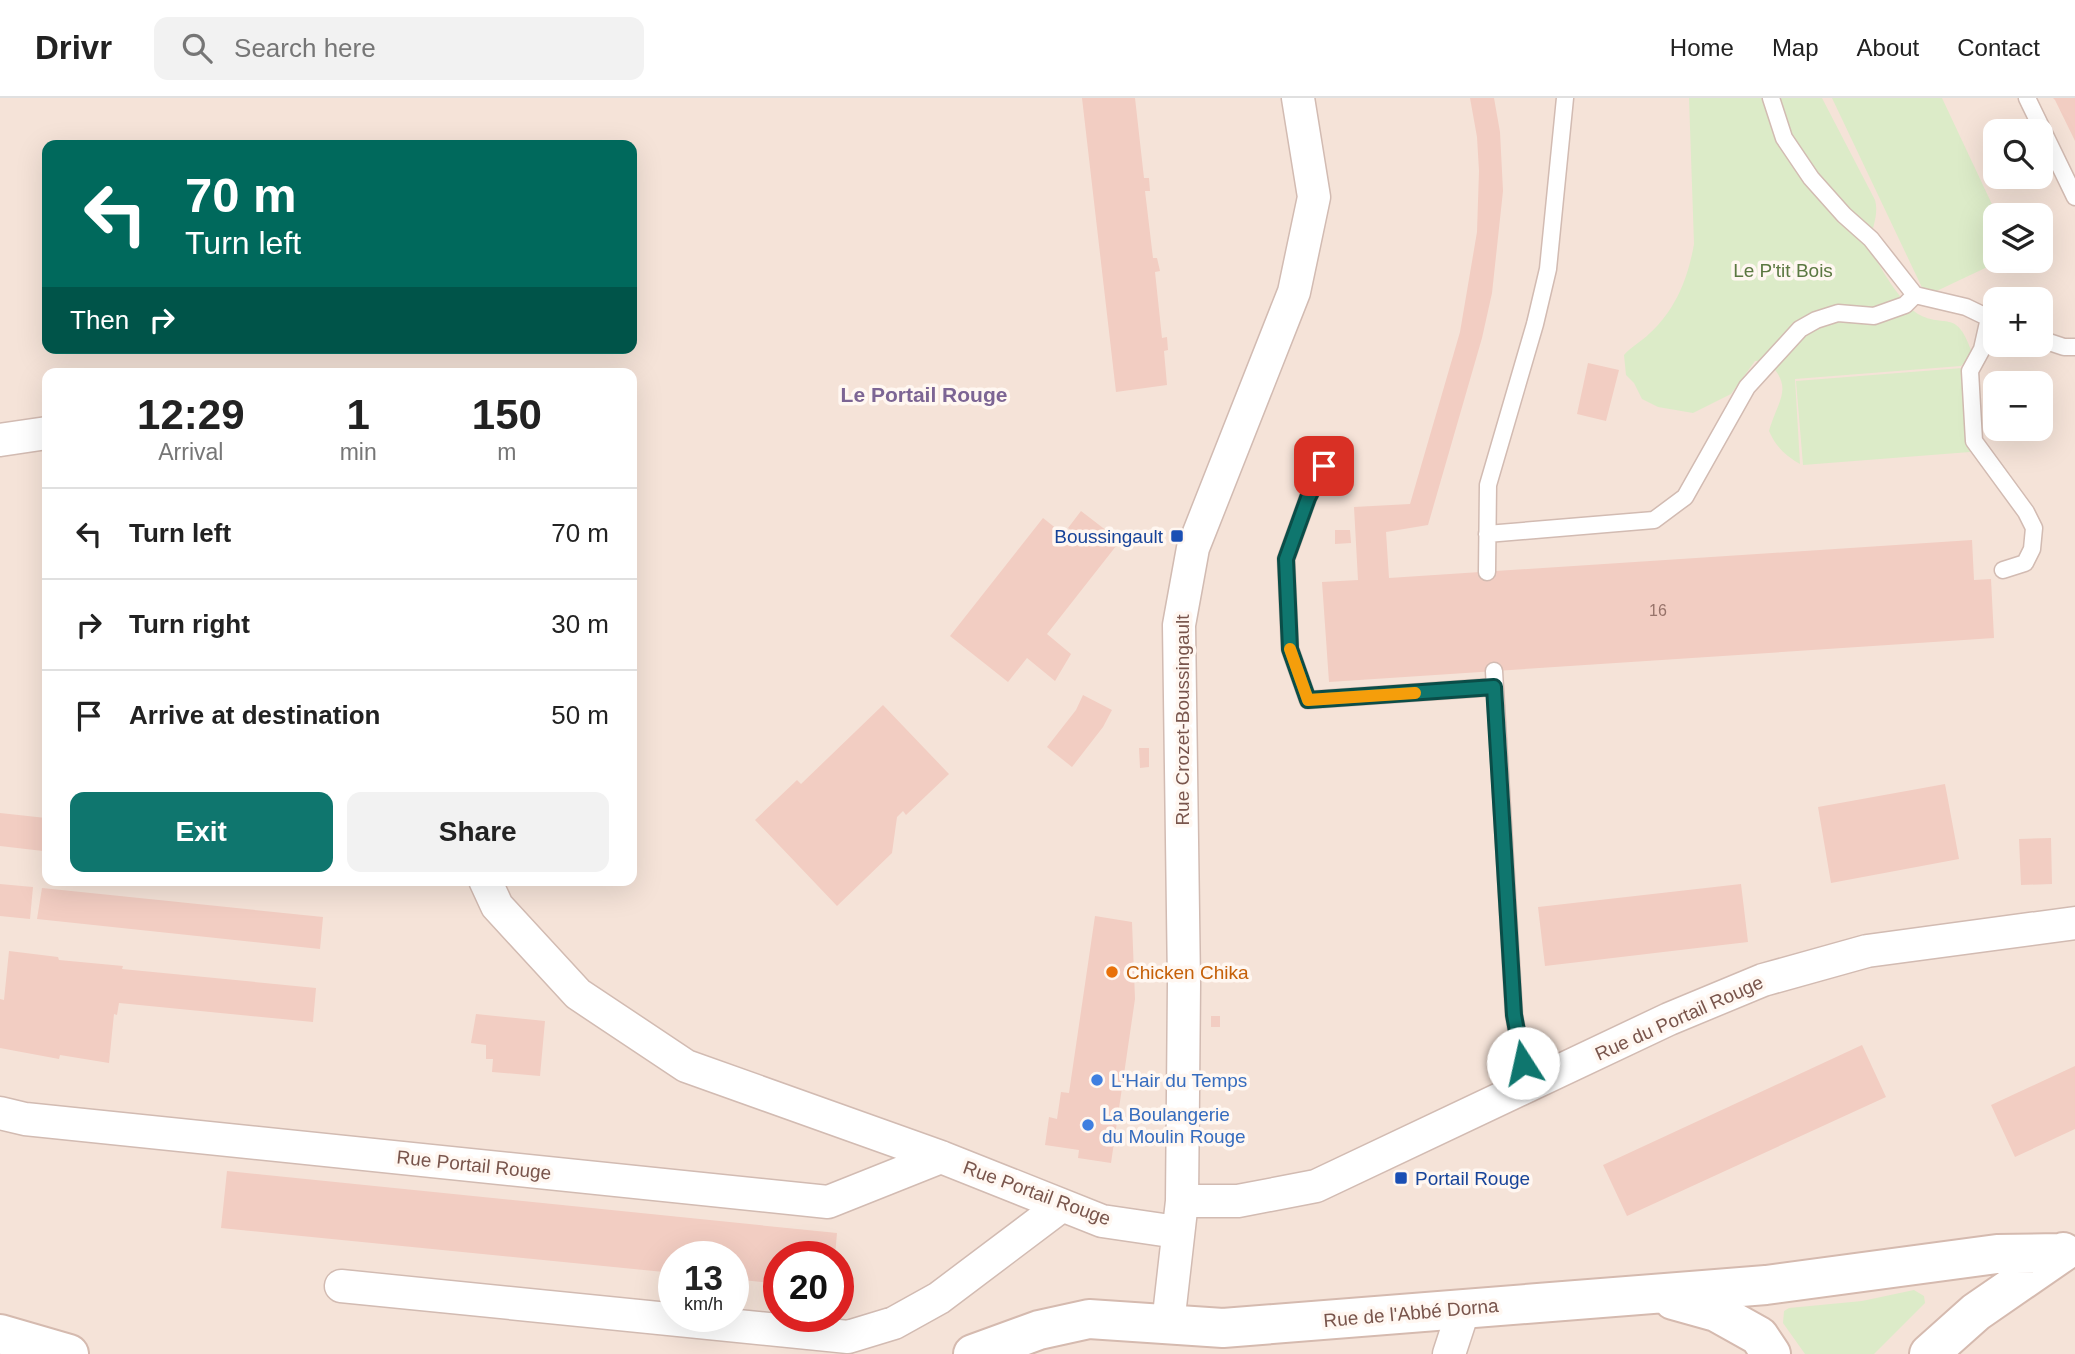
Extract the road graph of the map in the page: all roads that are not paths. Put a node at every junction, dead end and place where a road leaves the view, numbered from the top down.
1 (1298, 98) edge
2 (1565, 98) edge
3 (1771, 98) edge
4 (2027, 98) edge
5 (2075, 197) edge
6 (1915, 295) junction
7 (1983, 315) edge
8 (2053, 343) edge
9 (1983, 345) edge
10 (2075, 347) edge
11 (42, 434) edge
12 (0, 440) edge
13 (1324, 466) dead end
14 (1487, 534) junction
15 (2003, 570) dead end
16 (1487, 572) dead end
17 (488, 886) edge
18 (2075, 923) edge
19 (1527, 1087) junction
20 (0, 1113) edge
21 (941, 1157) junction
22 (1182, 1201) junction
23 (1061, 1206) junction
24 (1177, 1232) junction
25 (2067, 1250) edge
26 (341, 1286) dead end
27 (1654, 1295) junction
28 (1464, 1308) junction
29 (0, 1334) edge
30 (1161, 1339) edge
31 (69, 1354) edge
32 (973, 1354) edge
33 (1449, 1354) edge
34 (1771, 1354) edge
35 (1929, 1354) edge

1 - 22 street, Rue Crozet-Boussingault
2 - 14 lane
3 - 6 lane
4 - 5 lane
6 - 7 lane
6 - 14 lane
8 - 10 lane
9 - 15 lane
11 - 12 street
13 - 19 lane
14 - 16 lane
17 - 21 street, Rue Portail Rouge
18 - 19 street, Rue du Portail Rouge
19 - 22 street, Rue du Portail Rouge
20 - 21 street, Rue Portail Rouge
21 - 23 street, Rue Portail Rouge
22 - 24 street, Rue Crozet-Boussingault
23 - 24 street, Rue Portail Rouge
23 - 26 street
24 - 30 street, Rue Crozet-Boussingault
25 - 27 main road, Rue de l'Abbé Dorna
25 - 35 main road
27 - 28 main road, Rue de l'Abbé Dorna
27 - 34 main road, Rue de l'Abbé Dorna
28 - 30 main road, Rue de l'Abbé Dorna
28 - 33 street
29 - 31 main road
30 - 32 main road, Rue de l'Abbé Dorna

